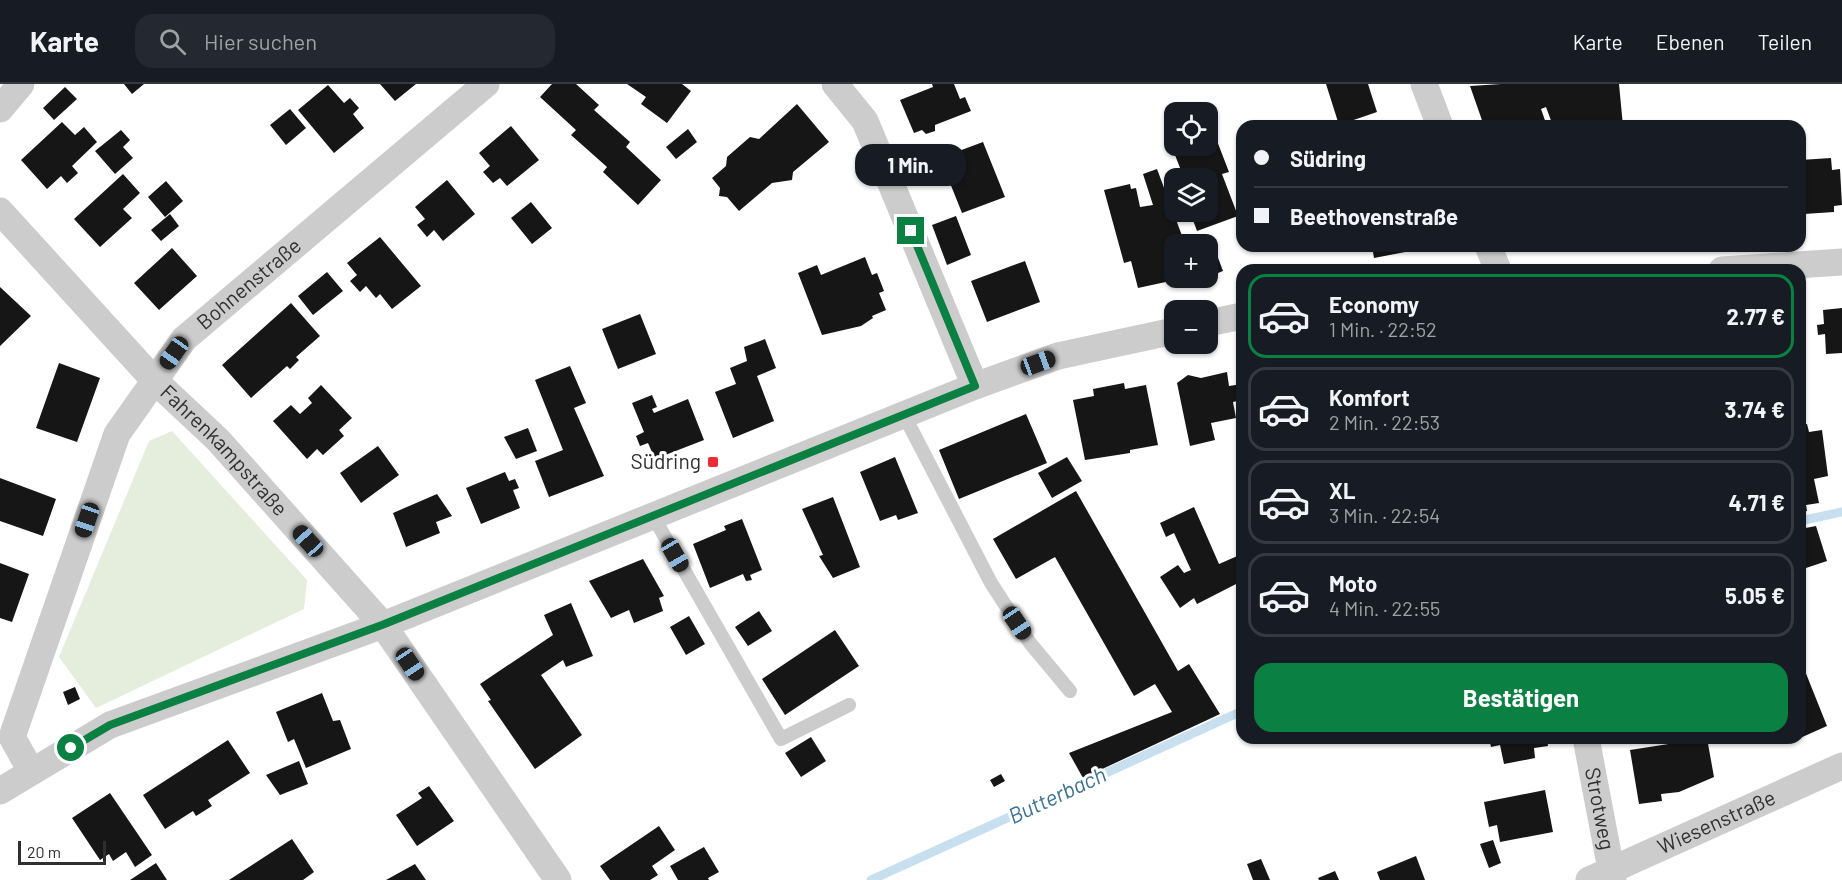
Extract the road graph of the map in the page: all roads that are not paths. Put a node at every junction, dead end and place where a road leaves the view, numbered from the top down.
1 (21, 84) edge
2 (486, 84) edge
3 (835, 84) edge
4 (1424, 84) edge
5 (0, 109) edge
6 (1438, 120) edge
7 (0, 211) edge
8 (1842, 262) edge
9 (1806, 264) edge
10 (1236, 317) edge
11 (1218, 321) edge
12 (1164, 333) edge
13 (154, 380) junction
14 (975, 386) junction
15 (904, 415) junction
16 (653, 516) junction
17 (382, 625) junction
18 (1070, 691) dead end
19 (849, 705) dead end
20 (6, 733) edge
21 (1587, 744) edge
22 (1842, 766) edge
23 (32, 771) junction
24 (0, 791) edge
25 (1604, 877) edge
26 (558, 880) edge

1 - 5 street
2 - 13 street, Bohnenstraße
3 - 14 street
4 - 6 street
7 - 13 street, Fahrenkampstraße
8 - 9 street
10 - 11 street
12 - 14 street
13 - 17 street, Fahrenkampstraße
13 - 20 street, Bohnenstraße
14 - 15 street
15 - 16 street
15 - 18 lane
16 - 17 street
16 - 19 lane
17 - 23 street
17 - 26 street, Fahrenkampstraße
20 - 23 street, Bohnenstraße
21 - 25 street, Strotweg
22 - 25 street, Wiesenstraße
23 - 24 street

